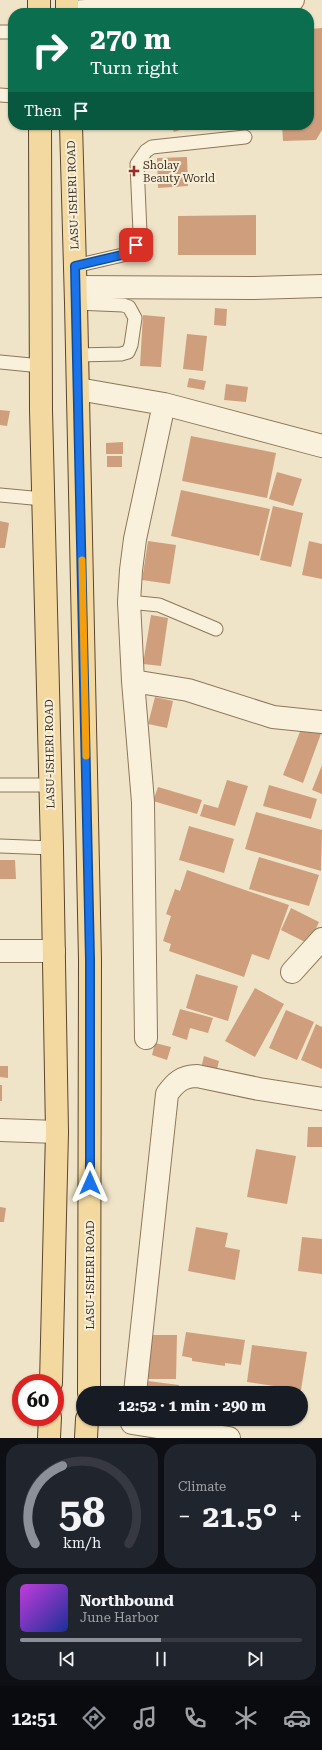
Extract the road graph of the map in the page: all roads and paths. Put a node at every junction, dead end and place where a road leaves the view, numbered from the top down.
1 (294, 0) edge
2 (67, 8) edge
3 (40, 130) edge
4 (70, 130) edge
5 (245, 137) dead end
6 (76, 285) junction
7 (322, 286) edge
8 (78, 355) junction
9 (0, 362) edge
10 (41, 366) junction
11 (78, 389) junction
12 (164, 404) junction
13 (322, 446) edge
14 (0, 496) edge
15 (43, 499) junction
16 (129, 602) junction
17 (216, 629) dead end
18 (133, 681) junction
19 (322, 722) edge
20 (0, 785) edge
21 (50, 785) junction
22 (0, 846) edge
23 (52, 848) junction
24 (322, 939) edge
25 (0, 951) edge
26 (54, 951) junction
27 (292, 972) dead end
28 (146, 1038) dead end
29 (322, 1099) edge
30 (0, 1130) edge
31 (57, 1132) junction
32 (51, 1374) edge
33 (89, 1386) edge
34 (136, 1386) edge
35 (50, 1426) edge
36 (87, 1426) edge
37 (131, 1427) edge
38 (49, 1438) edge
39 (86, 1438) edge
40 (228, 1438) edge

1 - 2 street
3 - 10 main road, LASU-ISHERI ROAD
4 - 6 main road, LASU-ISHERI ROAD
5 - 6 lane
6 - 7 street
6 - 8 main road, LASU-ISHERI ROAD
6 - 8 lane
8 - 11 main road, LASU-ISHERI ROAD
9 - 10 lane
10 - 15 main road, LASU-ISHERI ROAD
11 - 12 street
11 - 33 main road, LASU-ISHERI ROAD
12 - 13 street
12 - 16 street
14 - 15 lane
15 - 21 main road, LASU-ISHERI ROAD
16 - 17 lane
16 - 18 street
18 - 19 street
18 - 28 street
20 - 21 lane
21 - 23 main road, LASU-ISHERI ROAD
22 - 23 lane
23 - 26 main road, LASU-ISHERI ROAD
24 - 27 street
25 - 26 street
26 - 31 main road, LASU-ISHERI ROAD
29 - 34 street
30 - 31 street
31 - 32 main road, LASU-ISHERI ROAD
35 - 38 main road
36 - 39 main road
37 - 40 street

